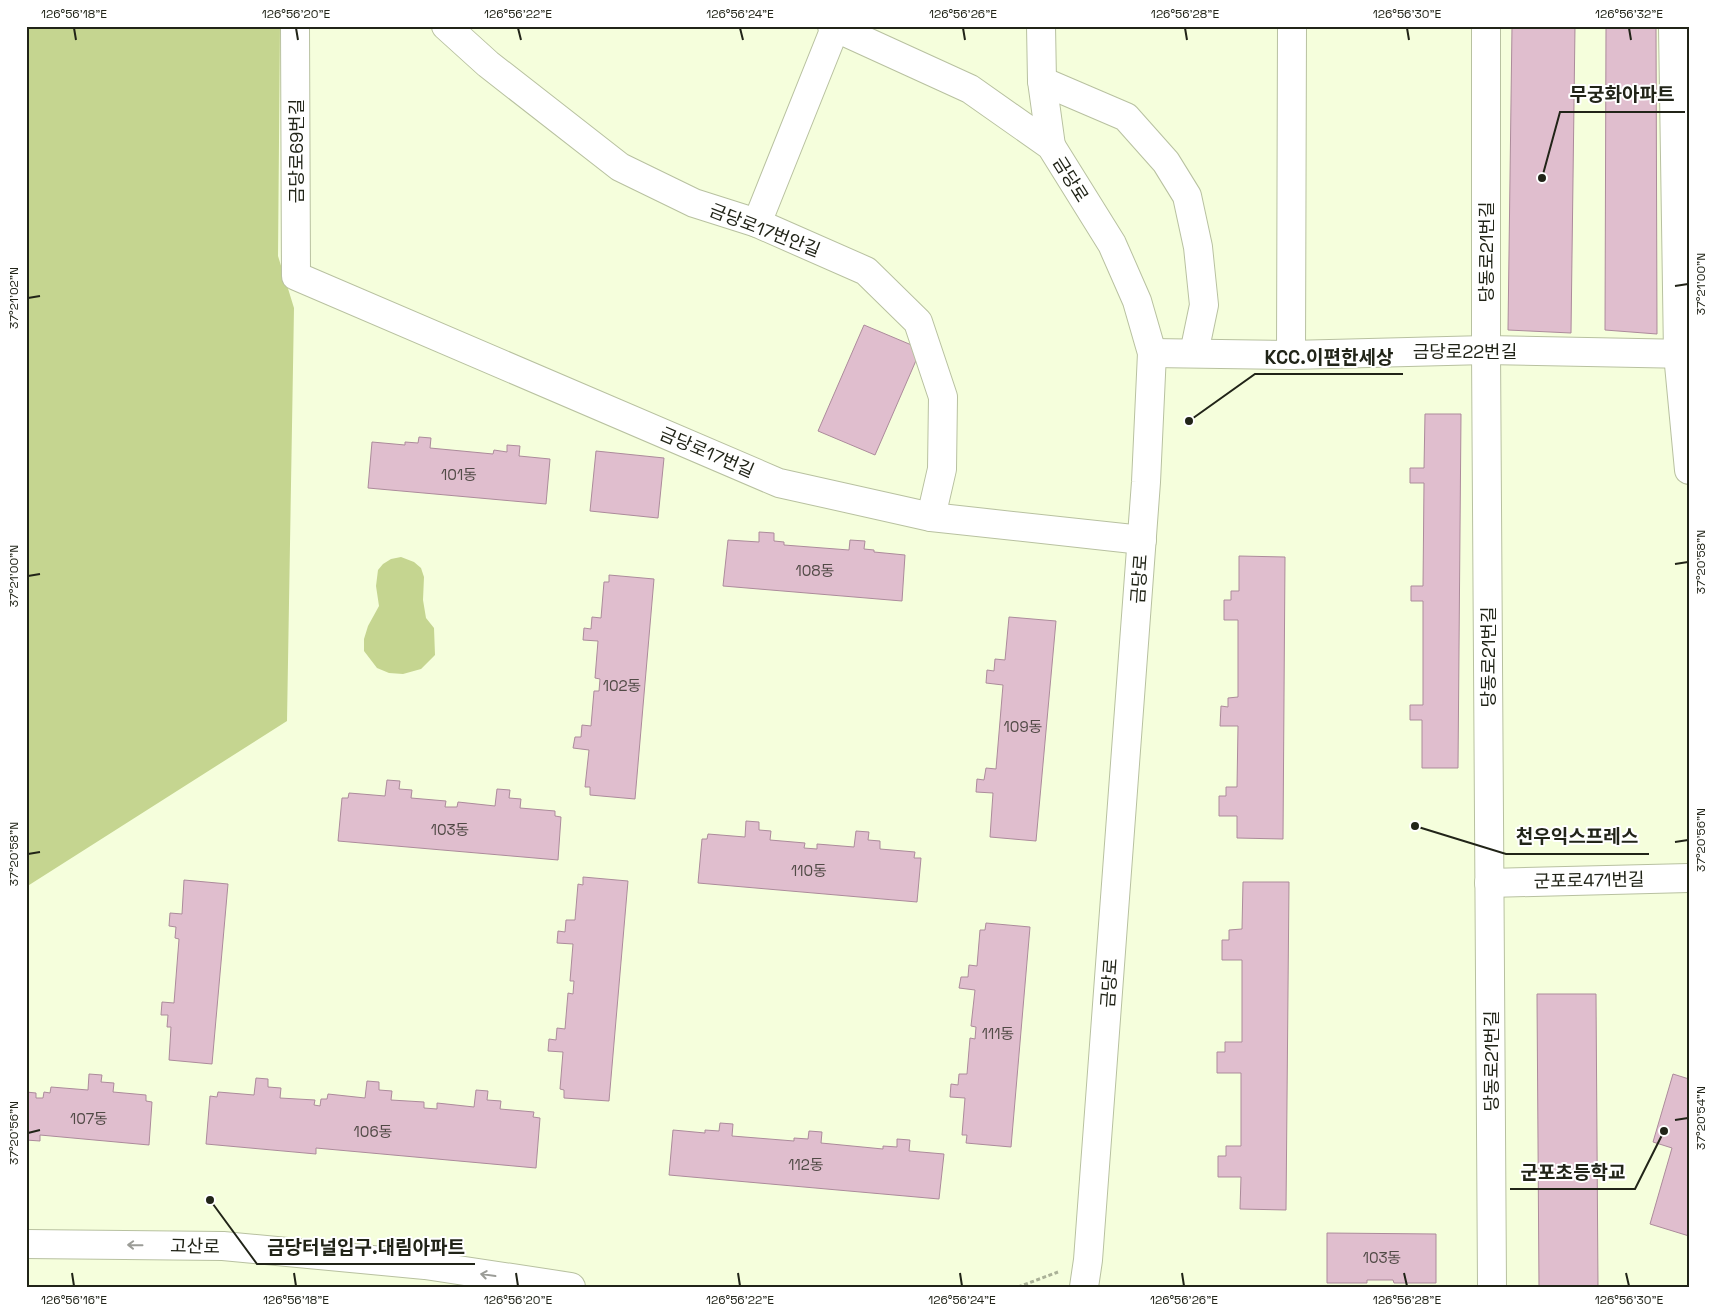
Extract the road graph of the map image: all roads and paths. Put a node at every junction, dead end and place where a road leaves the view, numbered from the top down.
1 (295, 26) edge
2 (446, 26) edge
3 (1040, 26) edge
4 (1292, 26) edge
5 (1486, 26) edge
6 (1673, 26) edge
7 (833, 27) edge
8 (1042, 81) junction
9 (1051, 146) junction
10 (756, 223) junction
11 (296, 276) joint
12 (1486, 350) junction
13 (1194, 352) junction
14 (1152, 353) junction
15 (1291, 354) junction
16 (1683, 354) edge
17 (1689, 470) edge
18 (931, 517) junction
19 (1142, 540) junction
20 (1689, 878) edge
21 (1489, 883) junction
22 (26, 1244) edge
23 (1088, 1260) junction
24 (571, 1287) edge
25 (1018, 1287) edge
26 (1084, 1287) edge
27 (1492, 1287) edge

1 - 11 street, 금당로69번길
2 - 10 street, 금당로17번안길
3 - 8 street
4 - 15 street
5 - 12 street, 당동로21번길
6 - 16 street
7 - 9 street, 금당로
7 - 10 street
8 - 9 street
8 - 13 street
9 - 14 street, 금당로
10 - 18 street, 금당로17번안길
11 - 18 street, 금당로17번길
12 - 15 street, 금당로22번길
12 - 16 street, 금당로22번길
12 - 21 street, 당동로21번길
13 - 14 street, 금당로22번길
13 - 15 street, 금당로22번길
14 - 19 street, 금당로
16 - 17 street
18 - 19 street, 금당로17번길
19 - 23 street, 금당로
20 - 21 street, 군포로471번길
21 - 27 street, 당동로21번길
24 -> 22 street, 고산로
23 - 25 path
23 - 26 street, 금당로

